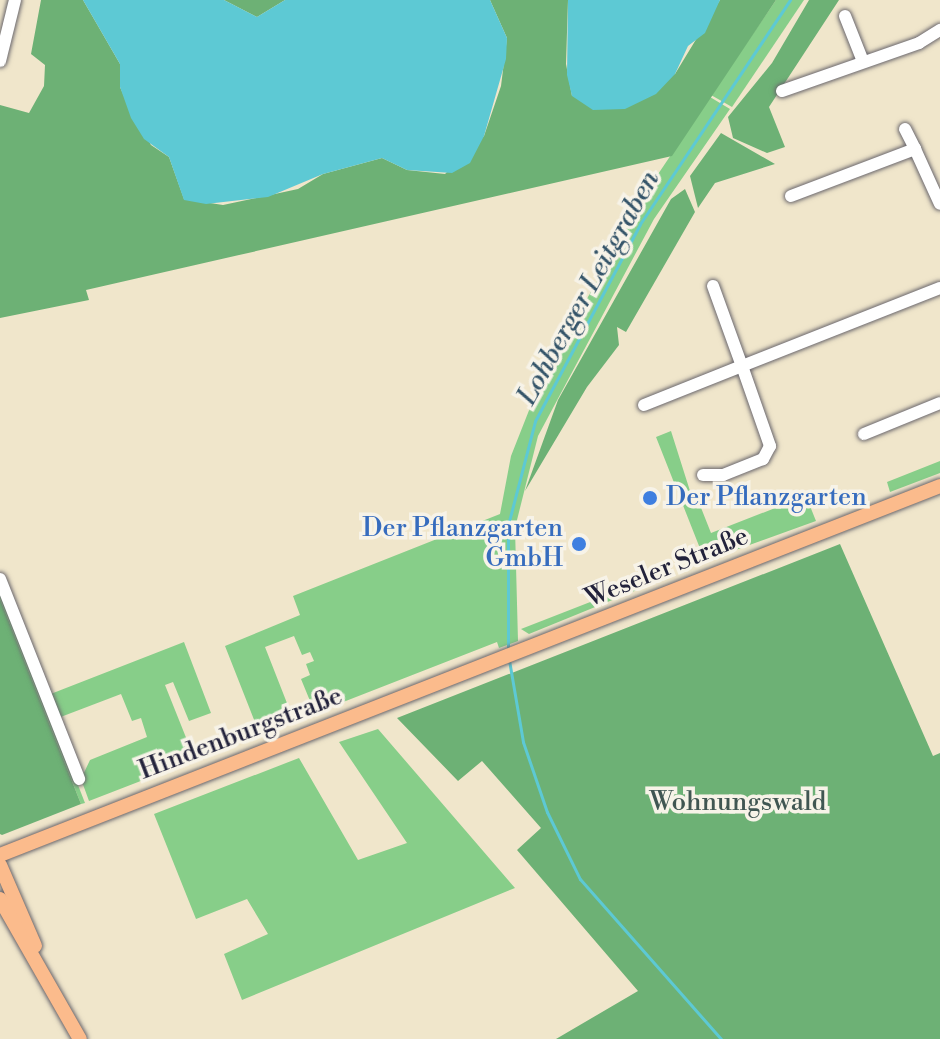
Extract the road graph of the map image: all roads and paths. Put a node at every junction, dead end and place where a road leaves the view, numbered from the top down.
1 (15, 0) edge
2 (845, 16) dead end
3 (940, 30) edge
4 (862, 59) junction
5 (0, 61) edge
6 (782, 91) dead end
7 (905, 129) dead end
8 (915, 149) junction
9 (940, 164) edge
10 (926, 169) junction
11 (791, 196) dead end
12 (940, 204) edge
13 (713, 286) dead end
14 (940, 288) edge
15 (742, 366) junction
16 (940, 403) edge
17 (644, 405) dead end
18 (864, 434) dead end
19 (703, 475) dead end
20 (940, 486) edge
21 (0, 579) edge
22 (500, 659) joint
23 (79, 779) dead end
24 (0, 855) edge
25 (0, 865) edge
26 (0, 899) edge
27 (56, 994) junction
28 (80, 1039) edge

1 - 5 street
2 - 4 street
3 - 4 street
4 - 6 street
7 - 8 street
8 - 10 street
8 - 11 street
9 - 10 street
10 - 12 street
13 - 15 street
14 - 15 street
15 - 17 street
15 - 19 street
16 - 18 street
20 - 22 main road, Weseler Straße
21 - 23 street
22 - 24 main road, Hindenburgstraße
25 - 27 main road
26 - 27 main road
27 - 28 main road

